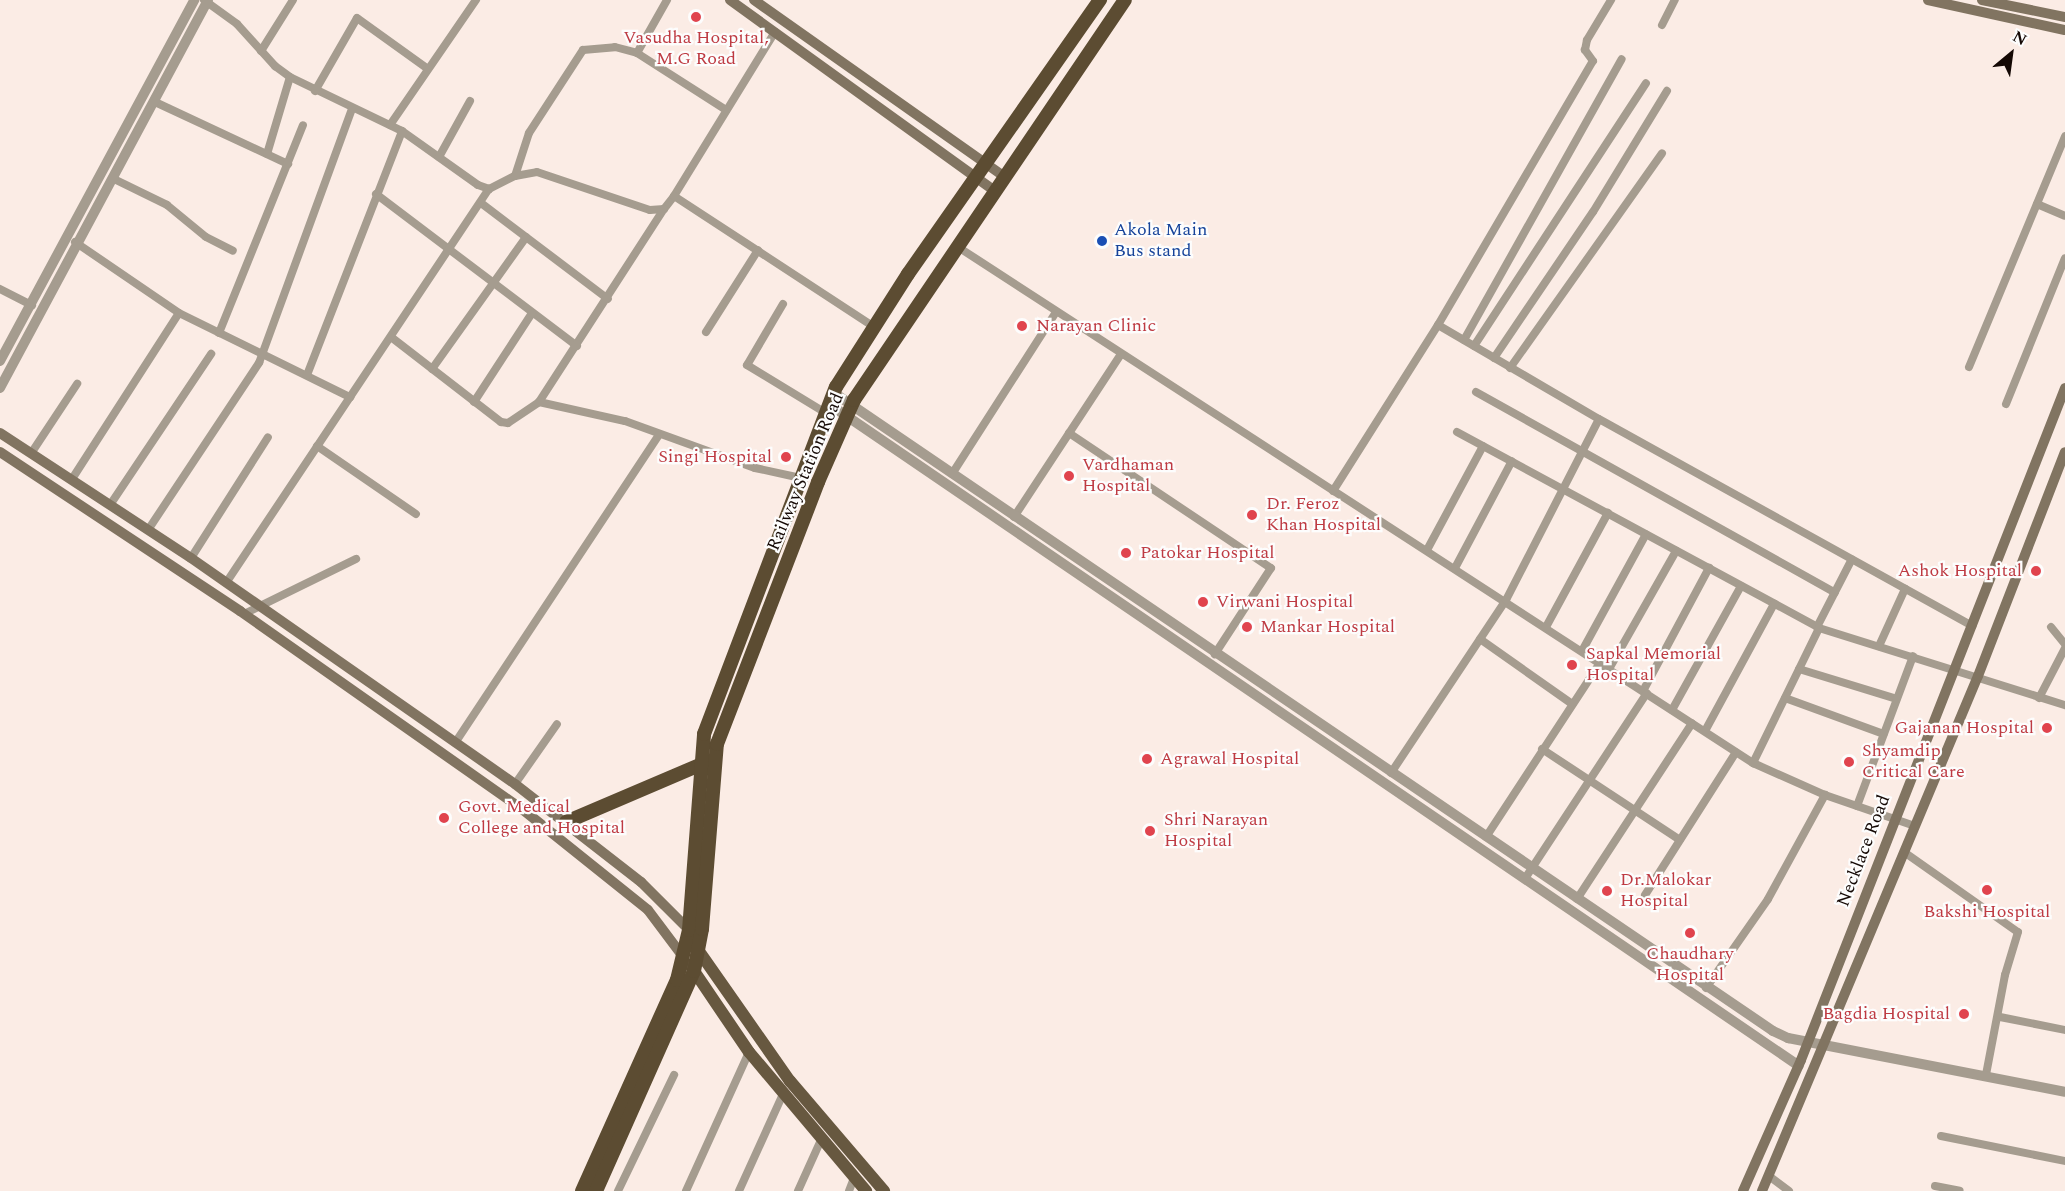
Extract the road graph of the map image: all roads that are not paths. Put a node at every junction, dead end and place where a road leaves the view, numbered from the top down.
1 (194, 0) edge
2 (293, 0) edge
3 (476, 0) edge
4 (667, 0) edge
5 (730, 0) edge
6 (754, 0) edge
7 (1100, 0) edge
8 (1125, 0) edge
9 (1611, 0) edge
10 (1675, 0) edge
11 (1928, 0) edge
12 (1982, 0) edge
13 (207, 1) edge
14 (2065, 17) edge
15 (1662, 25) dead end
16 (2065, 30) edge
17 (775, 32) junction
18 (261, 51) junction
19 (637, 53) junction
20 (165, 56) junction
21 (1622, 59) dead end
22 (176, 62) junction
23 (428, 69) junction
24 (290, 76) junction
25 (1646, 84) dead end
26 (315, 91) junction
27 (1667, 91) dead end
28 (470, 101) dead end
29 (155, 102) junction
30 (352, 109) junction
31 (726, 110) junction
32 (390, 125) junction
33 (303, 126) dead end
34 (402, 131) junction
35 (2065, 136) edge
36 (1662, 153) dead end
37 (267, 154) junction
38 (439, 157) junction
39 (288, 164) junction
40 (986, 164) junction
41 (515, 176) junction
42 (1005, 177) junction
43 (975, 178) junction
44 (114, 179) junction
45 (489, 189) junction
46 (996, 192) junction
47 (376, 194) junction
48 (674, 196) junction
49 (481, 203) junction
50 (2037, 204) junction
51 (664, 209) junction
52 (2065, 216) edge
53 (526, 237) junction
54 (68, 238) junction
55 (80, 245) junction
56 (958, 247) junction
57 (449, 250) junction
58 (758, 250) junction
59 (233, 251) dead end
60 (2065, 258) edge
61 (493, 285) junction
62 (0, 289) edge
63 (608, 299) junction
64 (783, 304) dead end
65 (32, 305) junction
66 (1056, 312) junction
67 (179, 313) junction
68 (532, 314) junction
69 (1438, 325) junction
70 (874, 327) junction
71 (706, 332) dead end
72 (219, 333) junction
73 (391, 337) junction
74 (1464, 340) junction
75 (578, 346) junction
76 (1474, 346) junction
77 (264, 352) junction
78 (211, 354) dead end
79 (1121, 354) junction
80 (1494, 358) junction
81 (0, 361) edge
82 (1969, 367) dead end
83 (1510, 368) junction
84 (432, 369) junction
85 (307, 375) junction
86 (76, 384) dead end
87 (0, 388) edge
88 (2065, 388) edge
89 (1476, 392) dead end
90 (350, 397) junction
91 (474, 402) junction
92 (539, 402) junction
93 (829, 403) junction
94 (2006, 404) dead end
95 (850, 410) junction
96 (1599, 419) junction
97 (1457, 432) dead end
98 (0, 433) edge
99 (1069, 433) junction
100 (658, 435) junction
101 (268, 437) dead end
102 (317, 446) junction
103 (1483, 446) junction
104 (0, 452) edge
105 (32, 452) junction
106 (2065, 452) edge
107 (1580, 453) junction
108 (1512, 461) junction
109 (952, 474) junction
110 (801, 478) junction
111 (72, 479) junction
112 (1561, 488) junction
113 (1333, 491) junction
114 (110, 506) junction
115 (1608, 513) junction
116 (416, 514) dead end
117 (1014, 517) junction
118 (148, 530) junction
119 (1646, 534) junction
120 (1427, 550) junction
121 (1676, 550) junction
122 (191, 558) junction
123 (356, 559) dead end
124 (1852, 560) junction
125 (1455, 568) junction
126 (1709, 568) junction
127 (225, 583) junction
128 (1741, 586) junction
129 (1905, 589) junction
130 (1835, 593) junction
131 (1506, 600) junction
132 (1774, 603) junction
133 (258, 605) junction
134 (244, 614) junction
135 (1972, 626) junction
136 (1546, 627) junction
137 (1818, 627) junction
138 (2050, 627) dead end
139 (1480, 639) junction
140 (1879, 646) junction
141 (2065, 646) edge
142 (1582, 651) junction
143 (1215, 654) junction
144 (1913, 657) junction
145 (1600, 663) junction
146 (1610, 669) junction
147 (1799, 669) junction
148 (1955, 669) junction
149 (1978, 676) junction
150 (1645, 692) junction
151 (1785, 698) junction
152 (2038, 698) junction
153 (1897, 699) junction
154 (1572, 704) junction
155 (2065, 705) edge
156 (1672, 710) junction
157 (1692, 723) junction
158 (557, 724) dead end
159 (1705, 731) junction
160 (1884, 734) junction
161 (456, 743) junction
162 (1542, 749) junction
163 (1736, 752) junction
164 (713, 759) junction
165 (1753, 763) junction
166 (699, 765) junction
167 (1391, 773) junction
168 (1590, 780) junction
169 (515, 784) junction
170 (1825, 795) junction
171 (1857, 806) junction
172 (1635, 810) junction
173 (1894, 819) junction
174 (566, 822) junction
175 (1915, 826) junction
176 (1486, 837) junction
177 (1680, 840) junction
178 (1904, 852) junction
179 (1529, 873) junction
180 (1645, 895) dead end
181 (1576, 899) junction
182 (689, 930) junction
183 (699, 954) junction
184 (684, 958) junction
185 (694, 971) junction
186 (1706, 988) junction
187 (2000, 1017) junction
188 (2065, 1030) edge
189 (1808, 1041) junction
190 (1825, 1045) junction
191 (749, 1052) junction
192 (1799, 1066) junction
193 (674, 1075) dead end
194 (1986, 1076) junction
195 (2065, 1092) edge
196 (783, 1094) junction
197 (1941, 1136) dead end
198 (821, 1140) junction
199 (2065, 1161) edge
200 (1769, 1176) junction
201 (854, 1178) junction
202 (1935, 1186) dead end
203 (1747, 1189) edge
204 (582, 1191) edge
205 (596, 1191) edge
206 (618, 1191) edge
207 (686, 1191) edge
208 (739, 1191) edge
209 (798, 1191) edge
210 (849, 1191) edge
211 (866, 1191) edge
212 (884, 1191) edge
213 (1762, 1191) edge
214 (1790, 1191) edge
215 (1960, 1191) edge

1 - 20 street
2 - 18 street
3 - 23 street
4 - 19 street
5 - 17 main road
6 - 40 main road
7 - 40 highway, Railway Station Road
8 - 42 highway, Railway Station Road
9 - 69 street
10 - 15 street
11 - 16 main road
12 - 14 main road
13 - 18 street
13 - 22 street
17 - 31 street
17 - 43 main road
18 - 24 street
19 - 31 street
19 - 41 street
20 - 22 street
20 - 54 street
21 - 74 street
22 - 29 street
23 - 26 street
23 - 32 street
24 - 26 street
24 - 37 street
25 - 76 street
26 - 30 street
27 - 80 street
28 - 38 street
29 - 37 street
29 - 44 street
30 - 32 street
30 - 77 street
31 - 48 street
32 - 34 street
33 - 39 street
34 - 38 street
34 - 47 street
35 - 50 street
36 - 83 street
37 - 39 street
38 - 45 street
39 - 72 street
40 - 42 main road
40 - 43 highway, Railway Station Road
41 - 45 street
41 - 51 street
42 - 46 highway, Railway Station Road
43 - 46 main road
43 - 70 highway, Railway Station Road
44 - 55 street
44 - 59 street
45 - 49 street
46 - 56 highway, Railway Station Road
47 - 57 street
47 - 85 street
48 - 51 street
48 - 58 street
49 - 53 street
49 - 57 street
50 - 52 street
50 - 82 street
51 - 63 street
53 - 61 street
53 - 63 street
54 - 55 street
54 - 65 street
55 - 67 street
55 - 87 street
56 - 66 street
56 - 95 highway, Railway Station Road
57 - 61 street
57 - 73 street
58 - 70 street
58 - 71 street
60 - 94 street
61 - 68 street
61 - 84 street
62 - 65 street
63 - 75 street
64 - 93 street
65 - 81 street
66 - 79 street
66 - 109 street
67 - 72 street
67 - 111 street
68 - 75 street
68 - 91 street
69 - 74 street
69 - 113 street
70 - 93 highway, Railway Station Road
72 - 77 street
73 - 84 street
73 - 90 street
74 - 76 street
75 - 92 street
76 - 80 street
77 - 85 street
77 - 118 street
78 - 114 street
79 - 99 street
79 - 113 street
80 - 83 street
83 - 96 street
84 - 91 street
85 - 90 street
86 - 105 street
88 - 135 main road, Necklace Road
89 - 107 street
90 - 102 street
91 - 92 street
92 - 100 street
93 - 95 street
93 - 110 highway, Railway Station Road
95 - 109 street
95 - 164 highway, Railway Station Road
95 - 179 street
96 - 107 street
96 - 124 street
97 - 103 street
98 - 105 main road
99 - 117 street
99 - 143 street
100 - 110 street
100 - 161 street
101 - 122 street
102 - 116 street
102 - 127 street
103 - 108 street
103 - 120 street
104 - 134 main road
105 - 111 main road
106 - 149 main road, Necklace Road
107 - 112 street
107 - 130 street
108 - 112 street
108 - 125 street
109 - 117 street
110 - 166 highway, Railway Station Road
111 - 114 main road
112 - 115 street
112 - 131 street
113 - 120 street
114 - 118 main road
115 - 119 street
115 - 136 street
117 - 143 street
118 - 122 main road
119 - 121 street
119 - 142 street
120 - 125 street
121 - 126 street
121 - 146 street
122 - 127 main road
123 - 133 street
124 - 129 street
124 - 130 street
125 - 131 street
126 - 128 street
126 - 150 street
127 - 133 main road
128 - 132 street
128 - 156 street
129 - 135 street
129 - 140 street
130 - 137 street
131 - 136 street
131 - 139 street
132 - 137 street
132 - 159 street
133 - 134 street
133 - 161 main road
134 - 184 main road
135 - 148 main road, Necklace Road
136 - 142 street
137 - 140 street
137 - 147 street
138 - 141 street
139 - 154 street
139 - 167 street
140 - 144 street
141 - 152 street
142 - 145 street
143 - 167 street
144 - 148 street
144 - 153 street
145 - 146 street
145 - 154 street
146 - 150 street
147 - 151 street
147 - 153 street
148 - 149 street
148 - 173 main road, Necklace Road
149 - 152 street
149 - 175 main road, Necklace Road
150 - 156 street
150 - 168 street
151 - 160 street
151 - 165 street
152 - 155 street
153 - 160 street
154 - 162 street
156 - 157 street
157 - 159 street
157 - 172 street
158 - 169 street
159 - 163 street
160 - 171 street
161 - 169 main road
162 - 168 street
162 - 176 street
163 - 165 street
163 - 177 street
164 - 166 highway
164 - 183 highway, Railway Station Road
165 - 170 street
166 - 174 highway
166 - 182 highway, Railway Station Road
167 - 176 street
168 - 172 street
168 - 179 street
169 - 174 main road
170 - 171 street
170 - 186 street
171 - 173 street
172 - 177 street
172 - 181 street
173 - 175 street
173 - 189 main road, Necklace Road
174 - 182 main road
175 - 178 main road, Necklace Road
176 - 179 street
177 - 180 street
178 - 187 street
178 - 190 main road, Necklace Road
179 - 181 street
179 - 192 street
181 - 186 street
182 - 183 main road
182 - 184 highway, Railway Station Road
183 - 185 highway, Railway Station Road
183 - 212 main road
184 - 185 main road
184 - 204 highway, Railway Station Road
185 - 191 main road
185 - 205 highway, Railway Station Road
186 - 189 street
187 - 188 street
187 - 194 street
189 - 190 street
189 - 192 main road, Necklace Road
190 - 194 street
190 - 200 main road, Necklace Road
191 - 196 main road
191 - 207 street
192 - 203 main road, Necklace Road
193 - 206 street
194 - 195 street
196 - 198 main road
196 - 208 street
197 - 199 street
198 - 201 main road
198 - 209 street
200 - 213 main road, Necklace Road
200 - 214 street
201 - 210 street
201 - 211 main road
202 - 215 street

